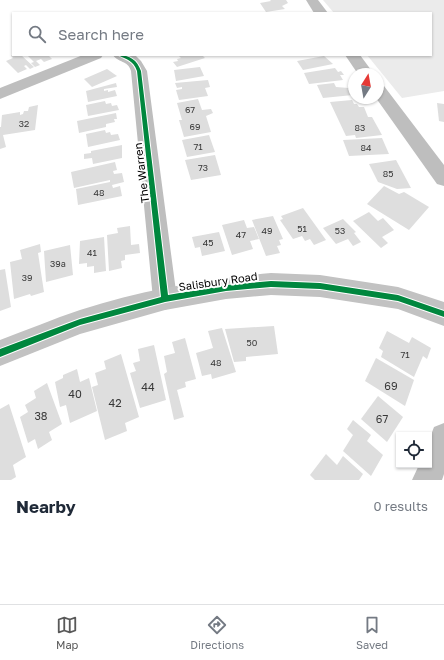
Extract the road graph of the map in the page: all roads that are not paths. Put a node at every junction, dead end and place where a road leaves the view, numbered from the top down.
1 (312, 0) edge
2 (320, 12) edge
3 (94, 56) edge
4 (123, 56) edge
5 (353, 56) edge
6 (362, 68) edge
7 (0, 94) edge
8 (384, 98) edge
9 (444, 179) edge
10 (165, 299) junction
11 (444, 314) edge
12 (0, 353) edge
13 (444, 437) edge
14 (427, 480) edge

1 - 2 street
3 - 7 street
4 - 10 street, The Warren
5 - 6 street
8 - 9 street
10 - 11 street, Salisbury Road
10 - 12 street, Salisbury Road
13 - 14 street

